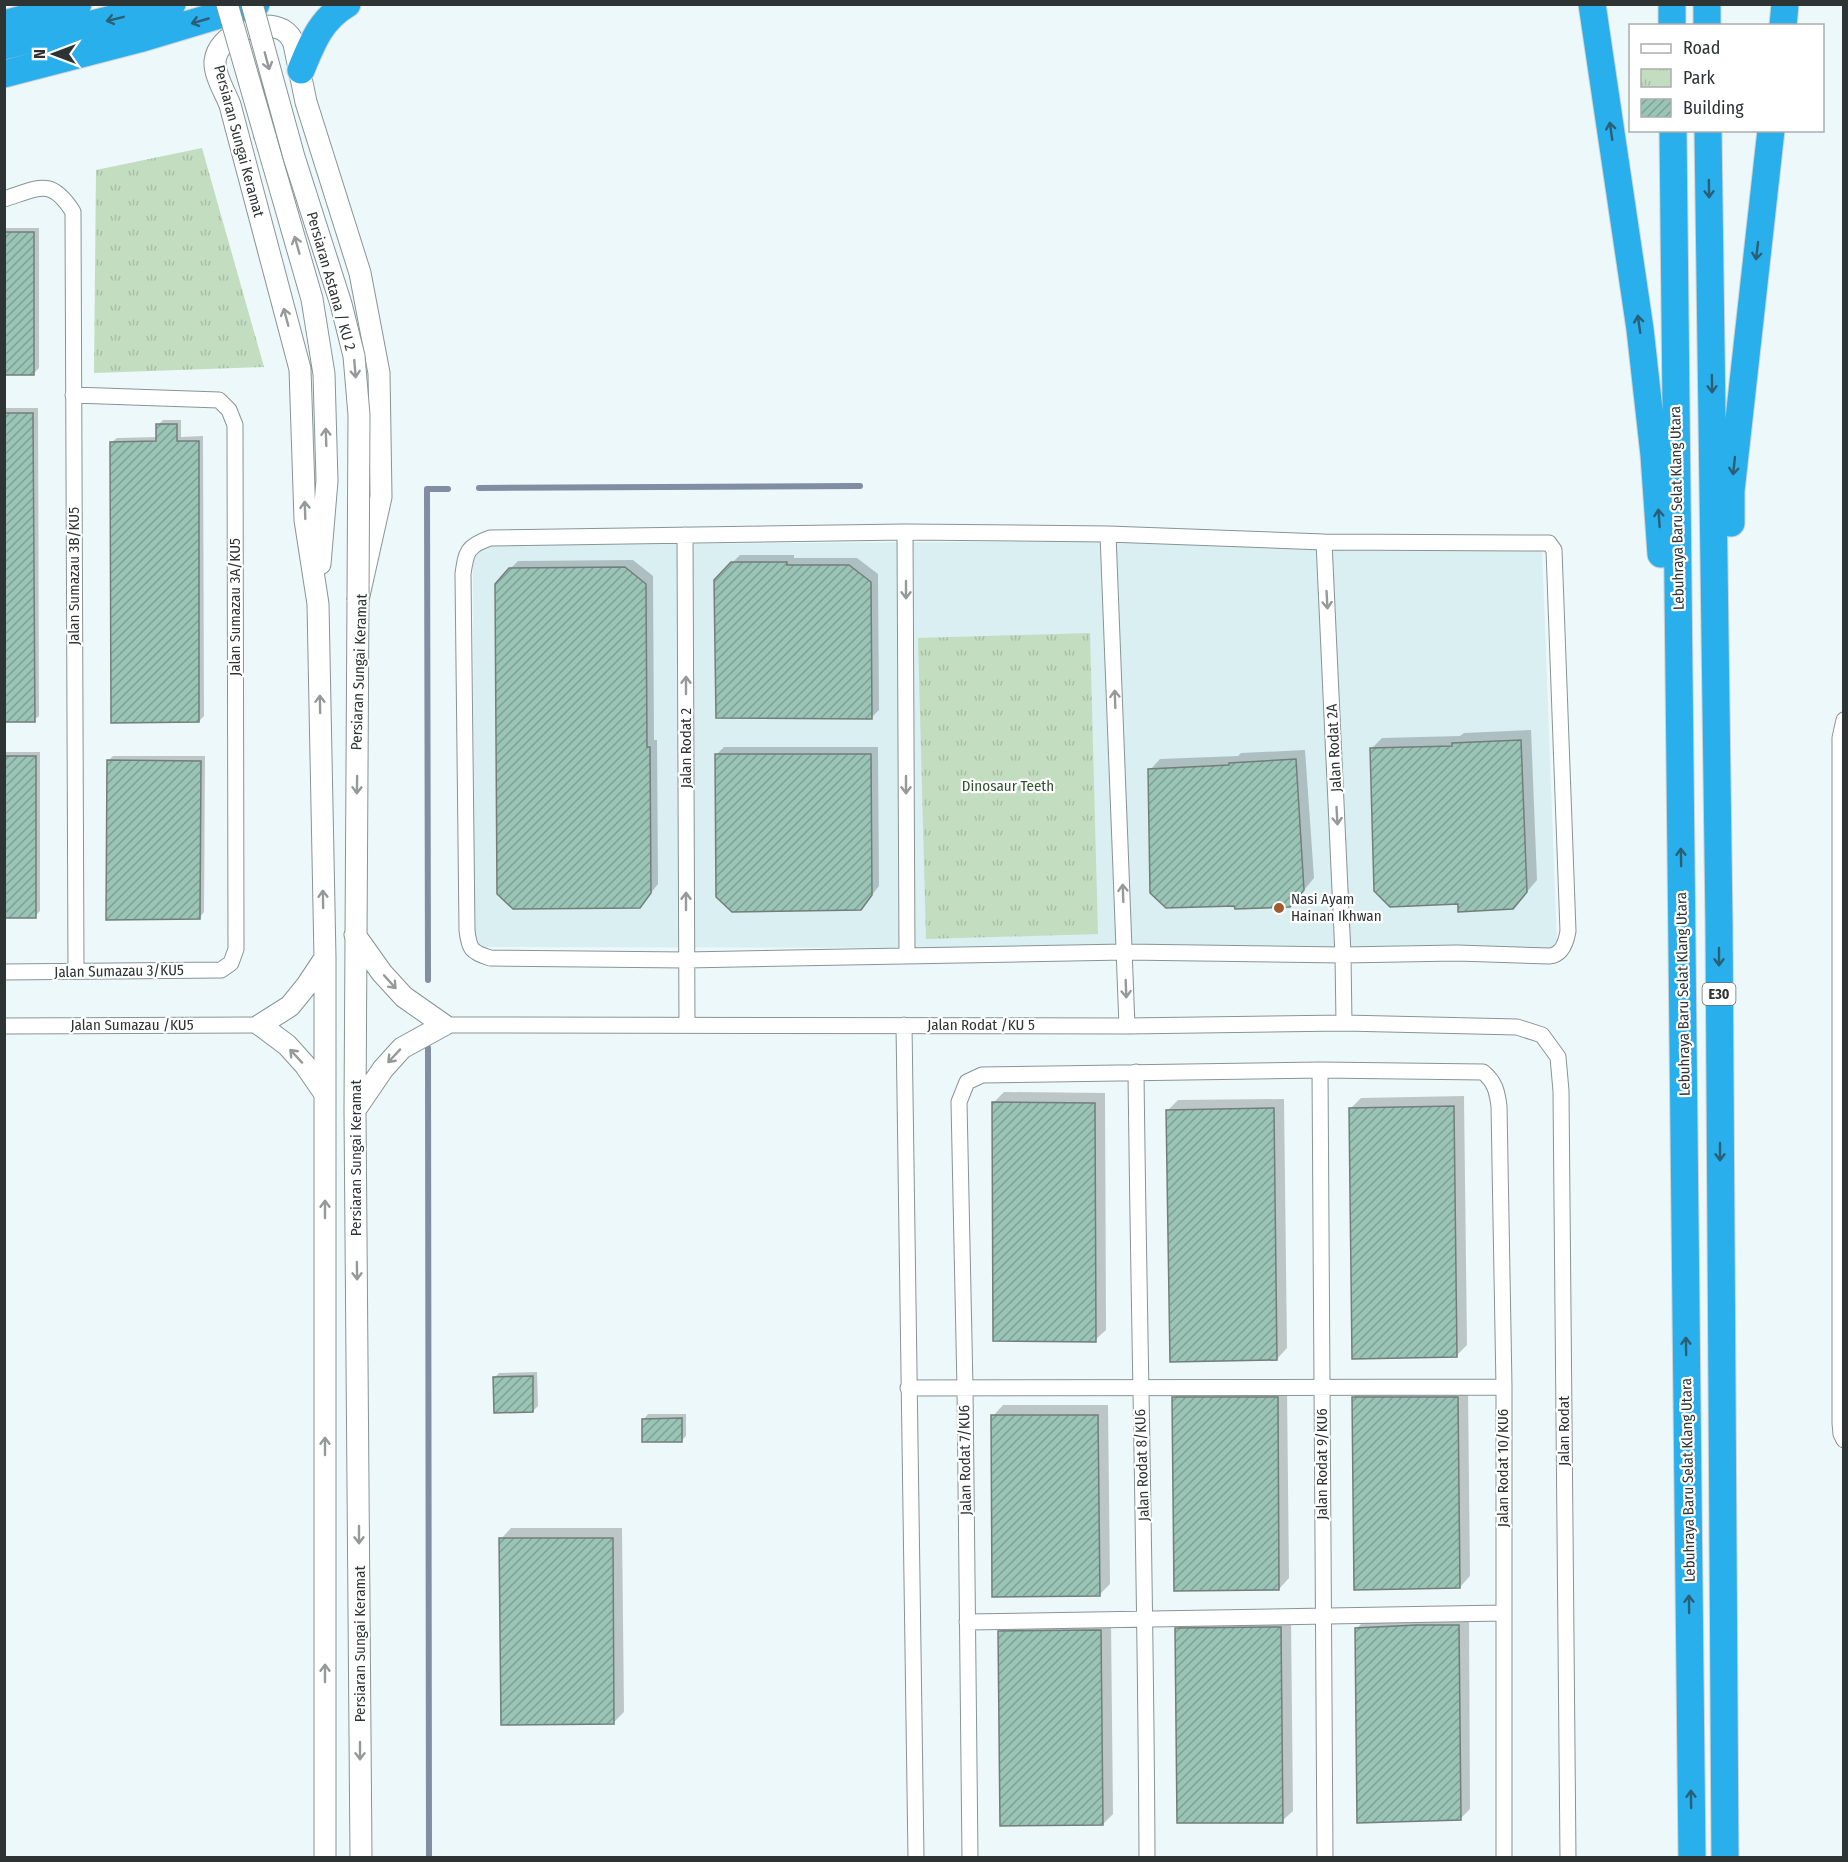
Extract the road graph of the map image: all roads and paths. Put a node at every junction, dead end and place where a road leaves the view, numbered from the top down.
1 (78, 4) edge
2 (172, 4) edge
3 (227, 4) edge
4 (252, 4) edge
5 (256, 4) edge
6 (347, 4) edge
7 (1593, 4) edge
8 (1672, 4) edge
9 (1707, 4) edge
10 (1785, 4) edge
11 (4, 24) edge
12 (1672, 24) edge
13 (1707, 24) edge
14 (1783, 24) edge
15 (4, 46) edge
16 (301, 70) junction
17 (4, 74) edge
18 (1673, 132) edge
19 (1708, 132) edge
20 (1771, 132) edge
21 (4, 199) edge
22 (73, 395) junction
23 (906, 532) junction
24 (1108, 534) junction
25 (685, 535) junction
26 (1324, 542) junction
27 (317, 600) junction
28 (358, 600) junction
29 (1680, 701) junction
30 (1844, 720) edge
31 (1842, 859) edge
32 (1719, 922) junction
33 (355, 935) junction
34 (1125, 952) junction
35 (907, 954) junction
36 (1343, 955) junction
37 (324, 958) junction
38 (686, 960) junction
39 (231, 963) joint
40 (76, 971) junction
41 (4, 972) edge
42 (1344, 1023) junction
43 (904, 1024) junction
44 (260, 1025) junction
45 (687, 1025) junction
46 (4, 1026) edge
47 (444, 1026) junction
48 (1127, 1026) junction
49 (1517, 1027) joint
50 (1320, 1070) junction
51 (1136, 1072) junction
52 (325, 1094) junction
53 (355, 1111) junction
54 (1842, 1295) edge
55 (1140, 1387) junction
56 (1322, 1387) junction
57 (1504, 1387) junction
58 (908, 1388) junction
59 (965, 1388) junction
60 (1844, 1440) edge
61 (359, 1477) junction
62 (325, 1504) junction
63 (1503, 1613) junction
64 (1324, 1616) junction
65 (1146, 1619) junction
66 (967, 1622) junction
67 (325, 1857) edge
68 (361, 1857) edge
69 (916, 1857) edge
70 (969, 1857) edge
71 (1147, 1857) edge
72 (1325, 1857) edge
73 (1504, 1857) edge
74 (1568, 1857) edge
75 (1692, 1857) edge
76 (1725, 1857) edge

1 - 11 highway
2 -> 15 highway
27 -> 3 street, Persiaran Astana / KU 2, bridge
4 -> 28 street, Persiaran Astana / KU 2, bridge
5 -> 17 highway
6 - 16 highway
29 -> 7 highway
8 - 12 highway
9 - 13 highway
10 - 14 highway
27 -> 16 street, Persiaran Sungai Keramat
16 - 28 street, Persiaran Sungai Keramat
18 - 29 highway, Lebuhraya Baru Selat Klang Utara / E30
19 -> 32 highway, E30
20 -> 32 highway
21 - 22 street, Jalan Sumazau 3B/KU5
22 - 39 street, Jalan Sumazau 3A/KU5
22 - 40 street, Jalan Sumazau 3B/KU5
23 - 24 street
23 - 25 street
23 -> 35 street
24 - 26 street
34 -> 24 street
38 -> 25 street, Jalan Rodat 2
25 - 38 street
26 -> 36 street, Jalan Rodat 2A
26 - 36 street
37 -> 27 street, Persiaran Sungai Keramat
28 -> 33 street, Persiaran Sungai Keramat
75 -> 29 highway, Lebuhraya Baru Selat Klang Utara / E30
30 - 31 street
31 - 54 street
32 -> 76 highway, E30
33 -> 47 street
33 - 53 street, Persiaran Sungai Keramat
34 - 35 street
34 - 36 street
34 -> 48 street
35 - 38 street
36 - 42 street, Jalan Rodat 2A
37 - 44 street
37 - 52 street, Persiaran Sungai Keramat
38 - 45 street, Jalan Rodat 2
39 - 40 street, Jalan Sumazau 3/KU5
40 - 41 street, Jalan Sumazau 3/KU5
42 - 48 street, Jalan Rodat /KU 5
42 - 49 street, Jalan Rodat /KU 5
43 - 45 street, Jalan Rodat /KU 5
43 - 48 street, Jalan Rodat /KU 5
43 - 58 street
44 - 46 street, Jalan Sumazau /KU5
52 -> 44 street
45 - 47 street, Jalan Rodat /KU 5
47 -> 53 street
49 - 74 street, Jalan Rodat
50 - 51 street
50 - 56 street, Jalan Rodat 9/KU6
50 - 57 street, Jalan Rodat 10/KU6
51 - 55 street, Jalan Rodat 8/KU6
51 - 59 street, Jalan Rodat 7/KU6
62 -> 52 street, Persiaran Sungai Keramat
53 -> 61 street, Persiaran Sungai Keramat
54 - 60 street
55 - 56 street
55 - 59 street
55 - 65 street, Jalan Rodat 8/KU6
56 - 57 street
56 - 64 street, Jalan Rodat 9/KU6
57 - 63 street, Jalan Rodat 10/KU6
58 - 59 street
58 - 69 street
59 - 66 street, Jalan Rodat 7/KU6
61 - 62 street
61 -> 68 street, Persiaran Sungai Keramat
67 -> 62 street, Persiaran Sungai Keramat
63 - 64 street
63 - 73 street, Jalan Rodat 10/KU6
64 - 65 street
64 - 72 street, Jalan Rodat 9/KU6
65 - 66 street
65 - 71 street, Jalan Rodat 8/KU6
66 - 70 street, Jalan Rodat 7/KU6

